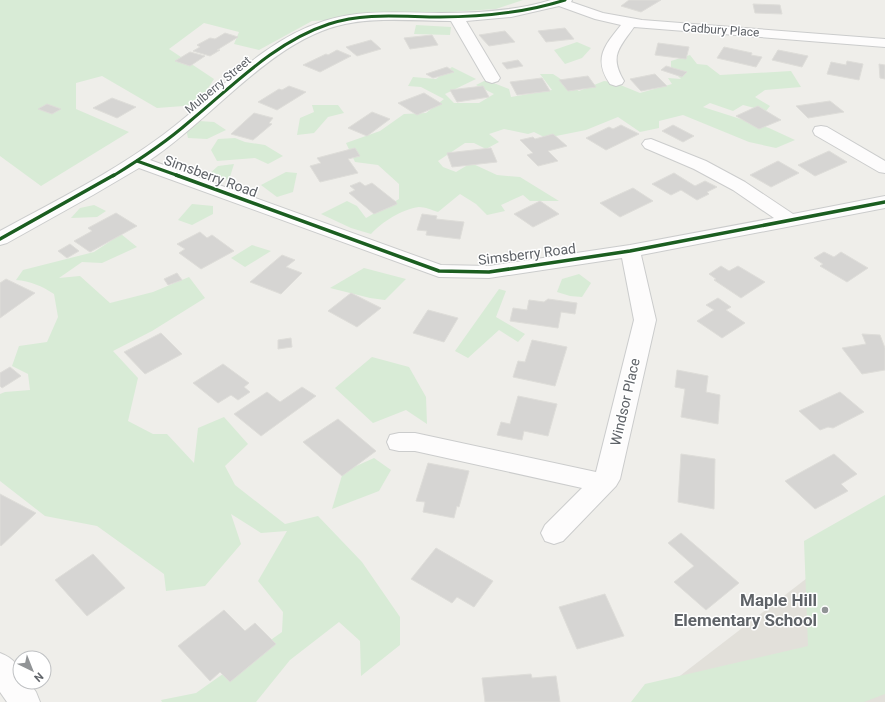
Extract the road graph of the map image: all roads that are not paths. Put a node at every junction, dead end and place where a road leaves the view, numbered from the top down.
1 (563, 1) edge
2 (456, 17) junction
3 (630, 23) junction
4 (885, 43) edge
5 (492, 78) dead end
6 (616, 81) dead end
7 (821, 132) dead end
8 (651, 144) dead end
9 (137, 161) junction
10 (885, 168) edge
11 (885, 202) edge
12 (790, 220) junction
13 (0, 239) edge
14 (630, 251) junction
15 (399, 442) dead end
16 (603, 484) junction
17 (554, 533) dead end
18 (0, 667) edge
19 (25, 702) edge

1 - 2 street, Mulberry Street
1 - 3 street, Cadbury Place
2 - 5 street
2 - 9 street, Mulberry Street
3 - 4 street, Cadbury Place
3 - 6 street
7 - 10 street
8 - 12 street
9 - 13 street, Mulberry Street
9 - 14 street, Simsberry Road
11 - 12 street, Simsberry Road
12 - 14 street, Simsberry Road
14 - 16 street, Windsor Place
15 - 16 street
16 - 17 street, Windsor Place
18 - 19 street

